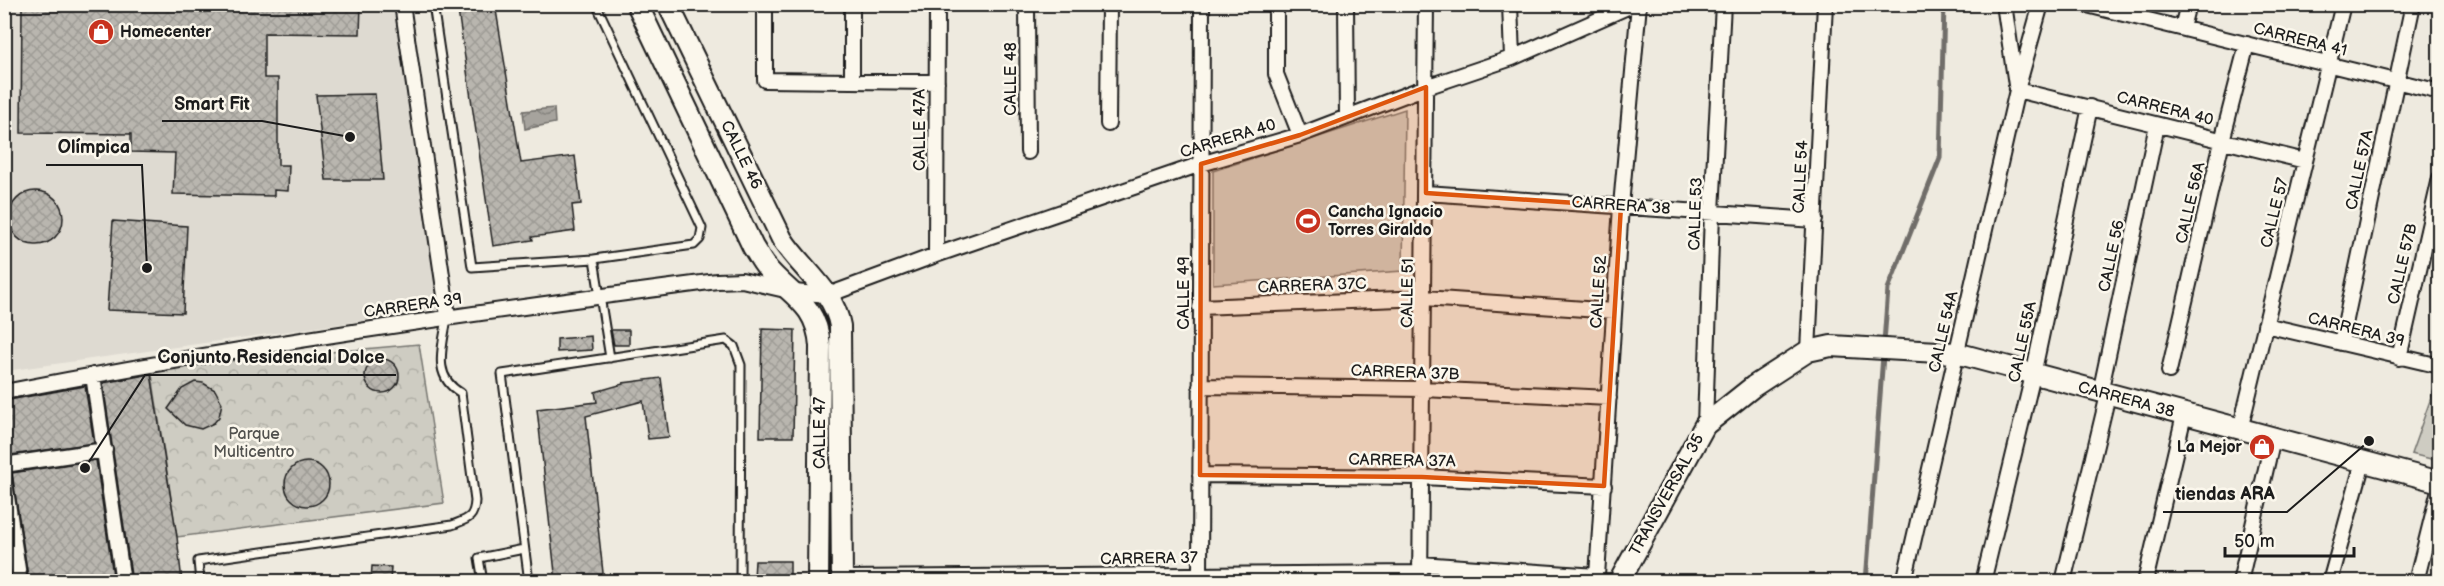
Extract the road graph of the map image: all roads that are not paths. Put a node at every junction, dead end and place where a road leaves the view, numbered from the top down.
1 (402, 4) edge
2 (433, 4) edge
3 (596, 4) edge
4 (637, 4) edge
5 (668, 4) edge
6 (765, 4) edge
7 (852, 4) edge
8 (937, 4) edge
9 (1027, 4) edge
10 (1109, 4) edge
11 (1202, 4) edge
12 (1276, 4) edge
13 (1346, 4) edge
14 (1426, 4) edge
15 (1510, 4) edge
16 (1634, 4) edge
17 (1639, 4) edge
18 (1724, 4) edge
19 (1825, 4) edge
20 (2004, 4) edge
21 (2041, 4) edge
22 (2083, 4) edge
23 (2188, 4) edge
24 (2343, 4) edge
25 (2413, 4) edge
26 (2117, 8) edge
27 (2182, 28) junction
28 (2247, 44) junction
29 (1512, 58) junction
30 (2328, 63) junction
31 (852, 81) junction
32 (2396, 81) junction
33 (937, 82) junction
34 (1426, 87) junction
35 (2017, 90) junction
36 (2439, 92) edge
37 (2090, 107) junction
38 (1347, 117) junction
39 (1108, 124) dead end
40 (2157, 125) junction
41 (1300, 135) junction
42 (2222, 141) junction
43 (1028, 153) dead end
44 (2305, 161) junction
45 (1201, 164) junction
46 (2439, 178) edge
47 (1426, 193) junction
48 (1621, 206) junction
49 (1712, 212) junction
50 (1815, 220) junction
51 (936, 255) junction
52 (594, 259) junction
53 (794, 292) junction
54 (828, 295) junction
55 (600, 296) junction
56 (1424, 298) junction
57 (1200, 307) junction
58 (1614, 311) junction
59 (448, 316) junction
60 (2265, 326) junction
61 (2341, 343) junction
62 (1808, 351) junction
63 (1956, 354) junction
64 (610, 358) junction
65 (2399, 358) junction
66 (2439, 366) edge
67 (2169, 371) dead end
68 (93, 375) junction
69 (2033, 375) junction
70 (1200, 386) junction
71 (1423, 389) junction
72 (4, 392) edge
73 (2104, 394) junction
74 (1609, 398) junction
75 (2184, 415) junction
76 (1705, 425) junction
77 (2240, 430) junction
78 (2273, 438) junction
79 (105, 450) junction
80 (2363, 462) junction
81 (4, 465) edge
82 (1200, 475) junction
83 (4, 477) edge
84 (1422, 477) junction
85 (2439, 484) edge
86 (1604, 486) junction
87 (524, 549) junction
88 (1420, 573) edge
89 (1516, 576) edge
90 (1200, 578) edge
91 (1598, 579) edge
92 (842, 580) edge
93 (20, 582) edge
94 (123, 582) edge
95 (200, 582) edge
96 (483, 582) edge
97 (529, 582) edge
98 (740, 582) edge
99 (818, 582) edge
100 (1619, 582) edge
101 (1904, 582) edge
102 (1983, 582) edge
103 (2063, 582) edge
104 (2145, 582) edge
105 (2240, 582) edge
106 (2330, 582) edge
107 (2416, 582) edge

1 - 59 street
2 - 52 lane
3 - 52 lane
4 - 53 main road, CALLE 46
5 - 54 main road, CALLE 46
6 - 31 street
7 - 31 street
8 - 33 street, CALLE 47A
9 - 43 street, CALLE 48
10 - 39 street
11 - 45 street, CALLE 49
12 - 41 street
13 - 38 street
14 - 34 street, CALLE 51
15 - 29 street
16 - 29 street, CARRERA 40
17 - 48 street, CALLE 52
18 - 49 street, CALLE 53
19 - 50 street, CALLE 54
20 - 35 street
21 - 35 street, CALLE 54A
22 - 26 street, CARRERA 41
23 - 27 street
24 - 30 street, CALLE 57
25 - 32 street, CALLE 57A
26 - 27 street, CARRERA 41
27 - 28 street, CARRERA 41
28 - 30 street, CARRERA 41
28 - 42 street, CALLE 56A
29 - 34 street, CARRERA 40
30 - 32 street, CARRERA 41
30 - 44 street, CALLE 57
31 - 33 street
32 - 36 street, CARRERA 41
32 - 61 street, CALLE 57A
33 - 51 street, CALLE 47A
34 - 38 street, CARRERA 40
34 - 47 street, CALLE 51
35 - 37 street, CARRERA 40
35 - 63 street, CALLE 54A
37 - 40 street, CARRERA 40
37 - 69 street, CALLE 55A
38 - 41 street, CARRERA 40
40 - 42 street, CARRERA 40
40 - 73 street, CALLE 56
41 - 45 street, CARRERA 40
42 - 44 street, CARRERA 40
42 - 67 street, CALLE 56A
44 - 60 street, CALLE 57
45 - 51 street, CARRERA 40
45 - 57 street, CALLE 49
46 - 65 street, CALLE 57B
47 - 48 street, CARRERA 38
47 - 56 street, CALLE 51
48 - 49 street, CARRERA 38
48 - 58 street, CALLE 52
49 - 50 street, CARRERA 38
49 - 76 street, CALLE 53
50 - 62 street, CALLE 54
51 - 54 street, CARRERA 40
52 - 55 lane
53 - 54 street, CARRERA 39
53 - 55 street, CARRERA 39
53 - 99 main road, CALLE 47
54 - 92 main road, CALLE 47
55 - 59 street, CARRERA 39
55 - 64 lane
56 - 57 street, CARRERA 37C
56 - 58 street, CARRERA 37C
56 - 71 street, CALLE 51
57 - 70 street, CALLE 49
58 - 74 street, CALLE 52
59 - 68 street, CARRERA 39
59 - 95 lane
60 - 61 street, CARRERA 39
60 - 77 street, CALLE 57
61 - 65 street, CARRERA 39
62 - 63 main road, CARRERA 38
62 - 76 main road, TRANSVERSAL 35
63 - 69 main road, CARRERA 38
63 - 101 street, CALLE 54A
64 - 87 lane
64 - 98 lane
65 - 66 street, CARRERA 39
68 - 72 street, CARRERA 39
68 - 79 street
69 - 73 main road, CARRERA 38
69 - 102 street, CALLE 55A
70 - 71 street, CARRERA 37B
70 - 82 street, CALLE 49
71 - 74 street, CARRERA 37B
71 - 84 street, CALLE 51
73 - 75 main road, CARRERA 38
73 - 103 street, CALLE 56
74 - 86 street, CALLE 52
75 - 77 main road, CARRERA 38
75 - 104 street
76 - 100 main road, TRANSVERSAL 35
77 - 78 main road, CARRERA 38
78 - 80 main road, CARRERA 38
78 - 105 street
79 - 81 street
79 - 94 street
80 - 85 main road, CARRERA 38
80 - 106 street
82 - 84 street, CARRERA 37A
82 - 90 street, CALLE 49
83 - 93 street
84 - 86 street, CARRERA 37A
84 - 88 street, CALLE 51
85 - 107 street
86 - 91 street, CALLE 52
87 - 96 lane
87 - 97 lane
88 - 89 street, CARRERA 37
88 - 90 street, CARRERA 37
89 - 91 street, CARRERA 37
90 - 92 street, CARRERA 37

